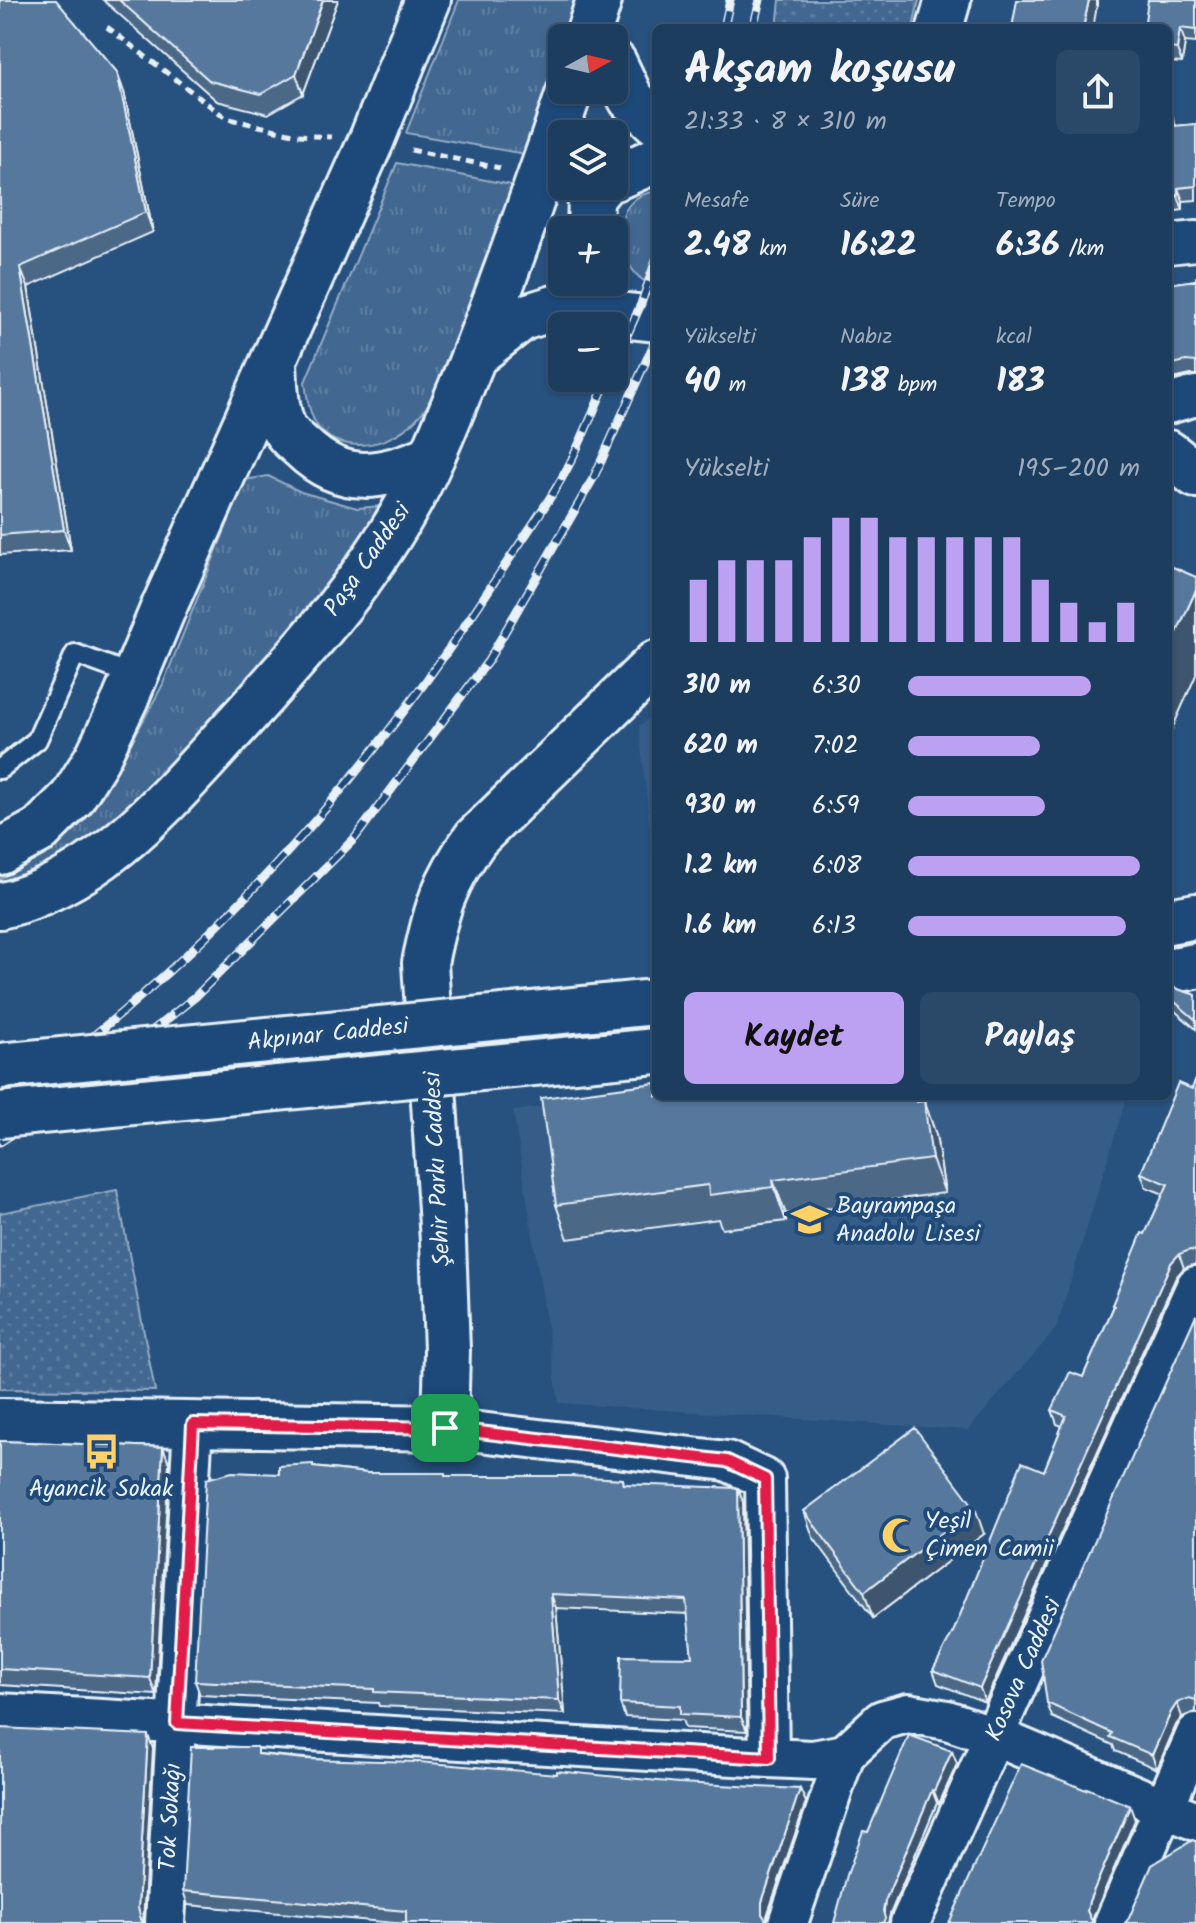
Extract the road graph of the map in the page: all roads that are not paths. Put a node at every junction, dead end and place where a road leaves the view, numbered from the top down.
1 (428, 0) edge
2 (599, 0) edge
3 (610, 0) edge
4 (950, 0) edge
5 (591, 24) edge
6 (609, 24) edge
7 (941, 24) edge
8 (948, 24) edge
9 (628, 93) edge
10 (565, 104) edge
11 (652, 118) edge
12 (652, 162) edge
13 (628, 172) edge
14 (1196, 241) edge
15 (1172, 244) edge
16 (624, 296) edge
17 (652, 316) edge
18 (652, 319) edge
19 (474, 357) junction
20 (274, 363) junction
21 (1196, 396) edge
22 (1172, 403) edge
23 (1172, 456) edge
24 (432, 457) junction
25 (1196, 475) edge
26 (652, 667) edge
27 (136, 676) junction
28 (0, 769) edge
29 (0, 852) edge
30 (0, 906) edge
31 (1196, 916) edge
32 (1172, 920) edge
33 (1196, 966) edge
34 (1172, 970) edge
35 (652, 1002) edge
36 (652, 1051) edge
37 (0, 1066) edge
38 (0, 1115) edge
39 (1196, 1286) edge
40 (0, 1421) edge
41 (193, 1424) junction
42 (445, 1428) junction
43 (0, 1713) edge
44 (177, 1723) junction
45 (1196, 1734) edge
46 (994, 1736) junction
47 (845, 1754) junction
48 (769, 1758) junction
49 (1180, 1815) edge
50 (165, 1923) edge
51 (788, 1923) edge
52 (910, 1923) edge
53 (1114, 1923) edge

1 - 20 main road
2 - 5 main road
3 - 6 main road
4 - 7 main road
4 - 8 main road
9 - 11 main road
10 - 19 main road, Paşa Caddesi
12 - 13 main road
14 - 15 street
16 - 17 main road
18 - 19 main road
19 - 24 main road, Paşa Caddesi
20 - 24 main road
20 - 27 main road
21 - 22 street
23 - 25 main road
24 - 30 main road, Paşa Caddesi
26 - 42 main road, Şehir Parkı Caddesi
27 - 28 lane
27 - 29 main road
31 - 32 main road
33 - 34 main road
35 - 37 main road, Akpınar Caddesi, bridge
36 - 38 main road, Akpınar Caddesi, bridge
39 - 46 street, Kosova Caddesi
40 - 41 main road
41 - 42 main road
41 - 44 street, Tok Sokağı
42 - 48 street
43 - 44 street
44 - 48 street
44 - 50 street, Tok Sokağı
45 - 49 street
46 - 47 street
46 - 49 street
46 - 52 street, Kosova Caddesi
47 - 48 street
47 - 51 street
49 - 53 street

